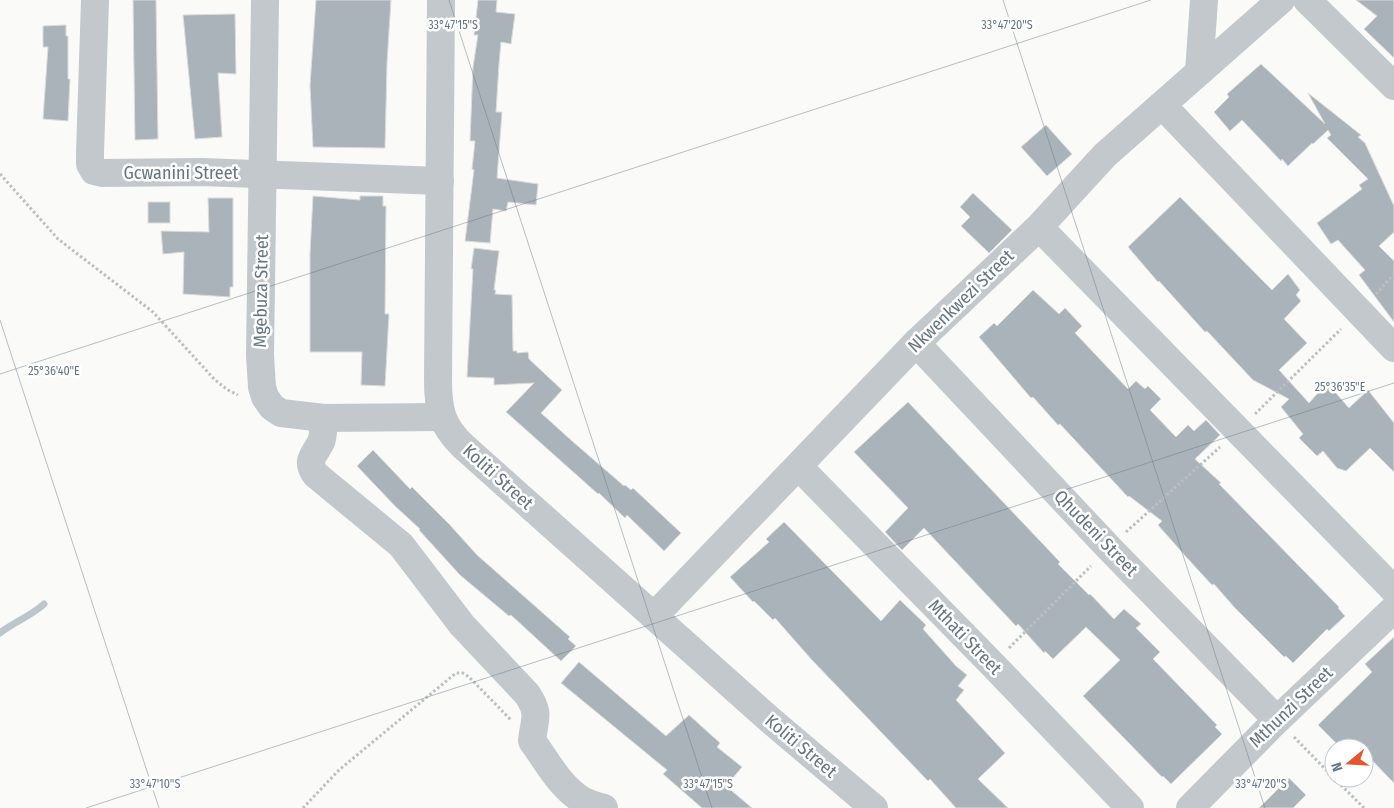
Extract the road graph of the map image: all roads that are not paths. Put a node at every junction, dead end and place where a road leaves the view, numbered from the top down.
1 (94, 0) edge
2 (265, 0) edge
3 (441, 0) edge
4 (1204, 0) edge
5 (1281, 0) edge
6 (1307, 0) edge
7 (1199, 72) junction
8 (1394, 86) edge
9 (1162, 105) junction
10 (263, 174) junction
11 (440, 181) junction
12 (1038, 227) junction
13 (916, 343) junction
14 (1394, 348) edge
15 (441, 417) junction
16 (324, 418) junction
17 (799, 467) junction
18 (1394, 590) edge
19 (1394, 608) edge
20 (654, 616) junction
21 (1277, 720) junction
22 (604, 808) edge
23 (874, 808) edge
24 (1130, 808) edge
25 (1190, 808) edge

1 - 10 street, Gcwanini Street
2 - 10 street, Mgebuza Street
3 - 11 street, Koliti Street
4 - 7 street
5 - 7 street, Nkwenkwezi Street
6 - 8 street
7 - 9 street, Nkwenkwezi Street
9 - 12 street, Nkwenkwezi Street
9 - 14 street
10 - 11 street, Gcwanini Street
10 - 16 street, Mgebuza Street
11 - 15 street, Koliti Street
12 - 13 street, Nkwenkwezi Street
12 - 18 street
13 - 17 street, Nkwenkwezi Street
13 - 21 street, Qhudeni Street
15 - 16 street
15 - 20 street, Koliti Street
16 - 22 street
17 - 20 street, Nkwenkwezi Street
17 - 24 street, Mthati Street
19 - 21 street, Mthunzi Street
20 - 23 street, Koliti Street
21 - 25 street, Mthunzi Street

